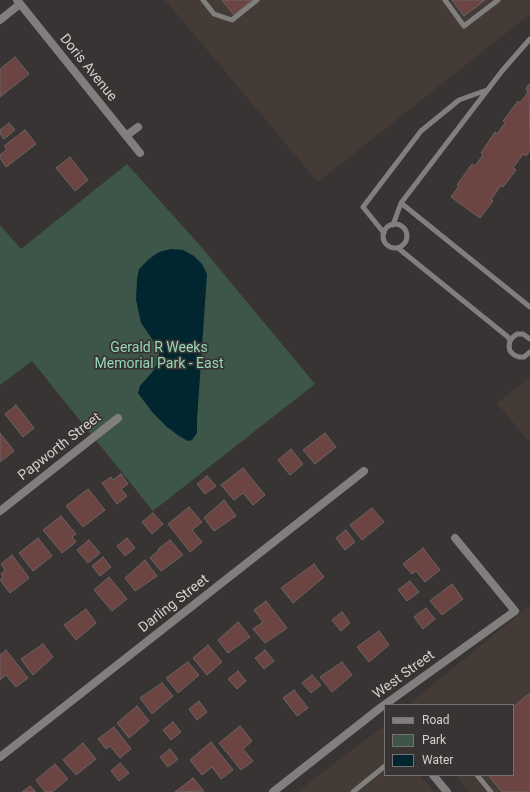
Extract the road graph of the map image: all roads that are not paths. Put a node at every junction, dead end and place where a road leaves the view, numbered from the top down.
1 (203, 0) edge
2 (257, 0) edge
3 (445, 0) edge
4 (498, 0) edge
5 (18, 2) edge
6 (0, 20) edge
7 (530, 40) edge
8 (487, 90) junction
9 (138, 127) dead end
10 (126, 136) junction
11 (140, 153) dead end
12 (401, 203) junction
13 (393, 225) junction
14 (384, 233) junction
15 (398, 248) junction
16 (530, 307) edge
17 (530, 339) edge
18 (510, 341) junction
19 (530, 352) edge
20 (118, 418) dead end
21 (364, 471) dead end
22 (0, 511) edge
23 (455, 538) dead end
24 (393, 704) edge
25 (382, 712) edge
26 (0, 757) edge
27 (384, 767) edge
28 (434, 776) edge
29 (478, 776) edge
30 (273, 792) edge
31 (353, 792) edge
32 (447, 792) edge
33 (491, 792) edge

1 - 2 lane
3 - 4 lane
5 - 6 street
5 - 10 street, Doris Avenue
7 - 8 lane
8 - 12 lane
8 - 14 lane
9 - 10 street
10 - 11 street, Doris Avenue
12 - 13 lane
12 - 16 lane
13 - 14 lane
13 - 15 lane
14 - 15 lane
15 - 18 lane
17 - 18 lane
18 - 19 lane
20 - 22 street, Papworth Street
21 - 26 street, Darling Street
23 - 24 street, West Street
25 - 30 street, West Street
27 - 31 lane
28 - 32 street
29 - 33 lane

